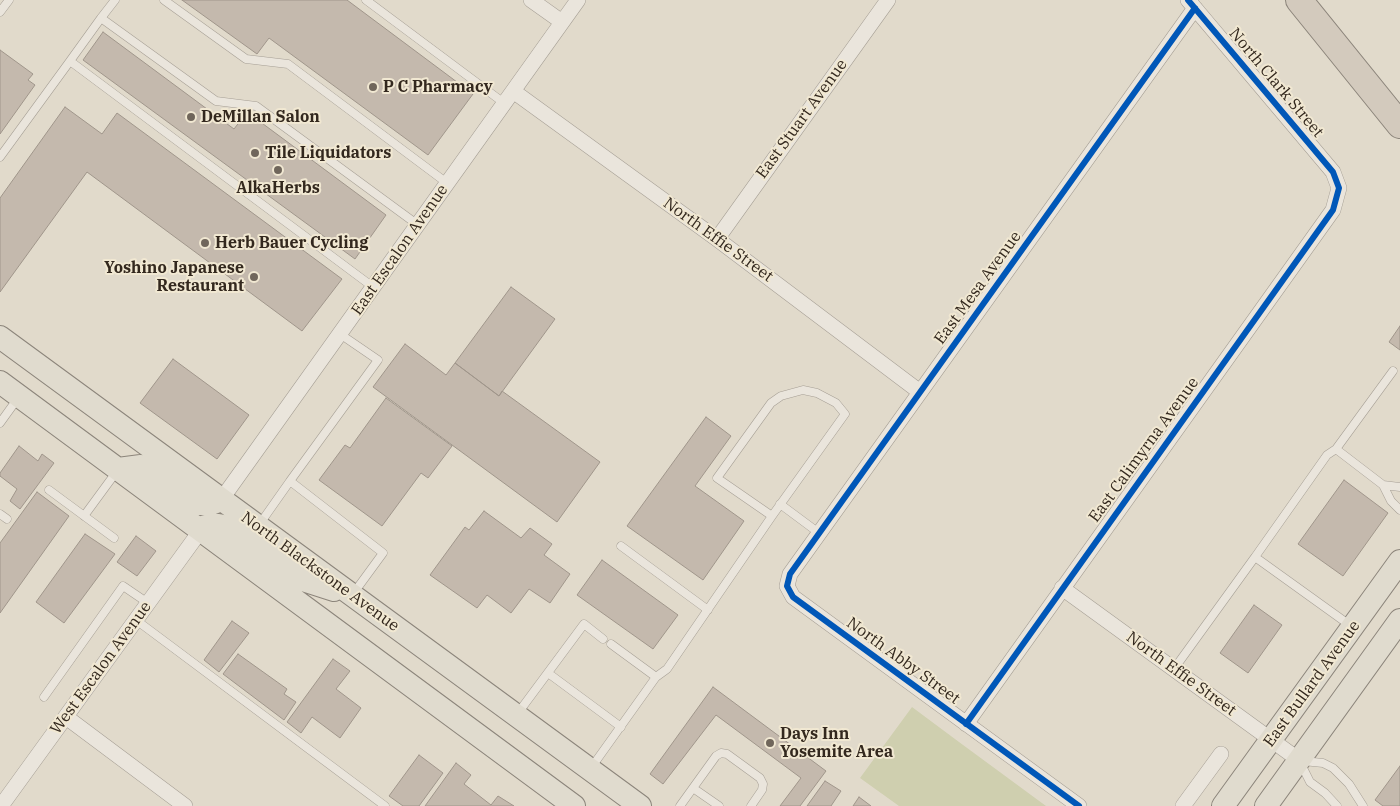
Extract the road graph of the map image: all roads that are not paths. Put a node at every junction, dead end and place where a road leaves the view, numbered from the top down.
1 (9, 0) edge
2 (115, 0) edge
3 (164, 0) edge
4 (366, 0) edge
5 (531, 0) edge
6 (578, 0) edge
7 (888, 0) edge
8 (1299, 0) edge
9 (1191, 4) edge
10 (0, 12) edge
11 (101, 18) junction
12 (562, 22) junction
13 (70, 61) junction
14 (509, 97) junction
15 (1400, 125) edge
16 (0, 157) edge
17 (447, 183) junction
18 (1339, 188) joint
19 (418, 225) junction
20 (717, 239) junction
21 (373, 287) junction
22 (340, 334) junction
23 (0, 337) edge
24 (1393, 371) dead end
25 (0, 382) edge
26 (920, 392) junction
27 (20, 396) junction
28 (0, 423) edge
29 (1336, 449) junction
30 (118, 469) junction
31 (290, 482) junction
32 (1383, 486) junction
33 (1400, 488) edge
34 (49, 490) dead end
35 (221, 500) junction
36 (780, 504) junction
37 (1400, 510) edge
38 (0, 514) edge
39 (84, 516) junction
40 (772, 516) junction
41 (7, 519) dead end
42 (258, 527) junction
43 (201, 530) junction
44 (820, 533) junction
45 (114, 538) dead end
46 (621, 546) dead end
47 (1255, 557) junction
48 (1400, 561) edge
49 (787, 586) joint
50 (1062, 588) junction
51 (352, 596) junction
52 (148, 603) junction
53 (708, 610) junction
54 (136, 620) junction
55 (1400, 620) edge
56 (1353, 627) junction
57 (604, 639) dead end
58 (611, 644) dead end
59 (1174, 669) junction
60 (548, 673) junction
61 (656, 677) junction
62 (44, 698) dead end
63 (516, 716) junction
64 (66, 717) junction
65 (966, 724) junction
66 (621, 727) junction
67 (1271, 740) junction
68 (1221, 754) dead end
69 (1299, 760) junction
70 (590, 770) junction
71 (693, 788) junction
72 (2, 806) edge
73 (185, 806) edge
74 (385, 806) edge
75 (574, 806) edge
76 (640, 806) edge
77 (680, 806) edge
78 (719, 806) edge
79 (751, 806) edge
80 (1079, 806) edge
81 (1183, 806) edge
82 (1224, 806) edge
83 (1266, 806) edge
84 (1337, 806) edge
85 (1363, 806) edge

1 - 10 lane
2 - 11 lane
3 - 17 lane
4 - 14 lane
5 - 12 street
6 - 12 street, East Escalon Avenue
7 - 20 street, East Stuart Avenue
8 - 15 highway
9 - 18 street, North Clark Street
9 - 26 street, East Mesa Avenue
11 - 13 lane
11 - 19 lane
12 - 14 street, East Escalon Avenue
13 - 16 lane
13 - 21 lane
14 - 17 street, East Escalon Avenue
14 - 20 street, North Effie Street
17 - 19 street, East Escalon Avenue
18 - 50 street, East Calimyrna Avenue
19 - 21 street, East Escalon Avenue
20 - 26 street, North Effie Street
21 - 22 street, East Escalon Avenue
22 - 31 lane
22 - 35 street, East Escalon Avenue
23 - 35 main road, North Blackstone Avenue
24 - 29 lane
25 - 27 main road
26 - 44 street, East Mesa Avenue
27 - 28 lane
27 - 30 main road
29 - 32 lane
29 - 47 lane
30 - 35 main road
30 - 39 lane
30 - 43 main road
31 - 42 lane
31 - 51 lane
32 - 33 lane
32 - 37 lane
34 - 39 lane
35 - 42 main road, North Blackstone Avenue
36 - 40 lane
36 - 40 lane
36 - 44 lane
38 - 41 lane
39 - 45 lane
40 - 53 lane
42 - 51 main road, North Blackstone Avenue
43 - 51 main road
43 - 52 street, West Escalon Avenue
43 - 75 main road
44 - 49 street, East Mesa Avenue
46 - 53 lane
47 - 56 lane
47 - 59 lane
48 - 56 main road, East Bullard Avenue
49 - 65 street, North Abby Street
50 - 59 street, North Effie Street
50 - 65 street, East Calimyrna Avenue
51 - 63 main road, North Blackstone Avenue
52 - 54 street, West Escalon Avenue
52 - 62 lane
53 - 61 lane
54 - 64 street, West Escalon Avenue
54 - 74 lane
55 - 69 main road, East Bullard Avenue
56 - 67 main road, East Bullard Avenue
57 - 60 lane
58 - 61 lane
59 - 67 street, North Effie Street
60 - 63 lane
60 - 66 lane
61 - 66 lane
63 - 70 main road, North Blackstone Avenue
64 - 72 street, West Escalon Avenue
64 - 73 street
65 - 80 street, North Abby Street
66 - 70 lane
67 - 69 street, North Effie Street
67 - 82 main road, East Bullard Avenue
68 - 81 street
69 - 83 main road, East Bullard Avenue
69 - 84 lane
69 - 85 lane
70 - 76 main road, North Blackstone Avenue
71 - 77 lane
71 - 78 lane
71 - 79 lane

